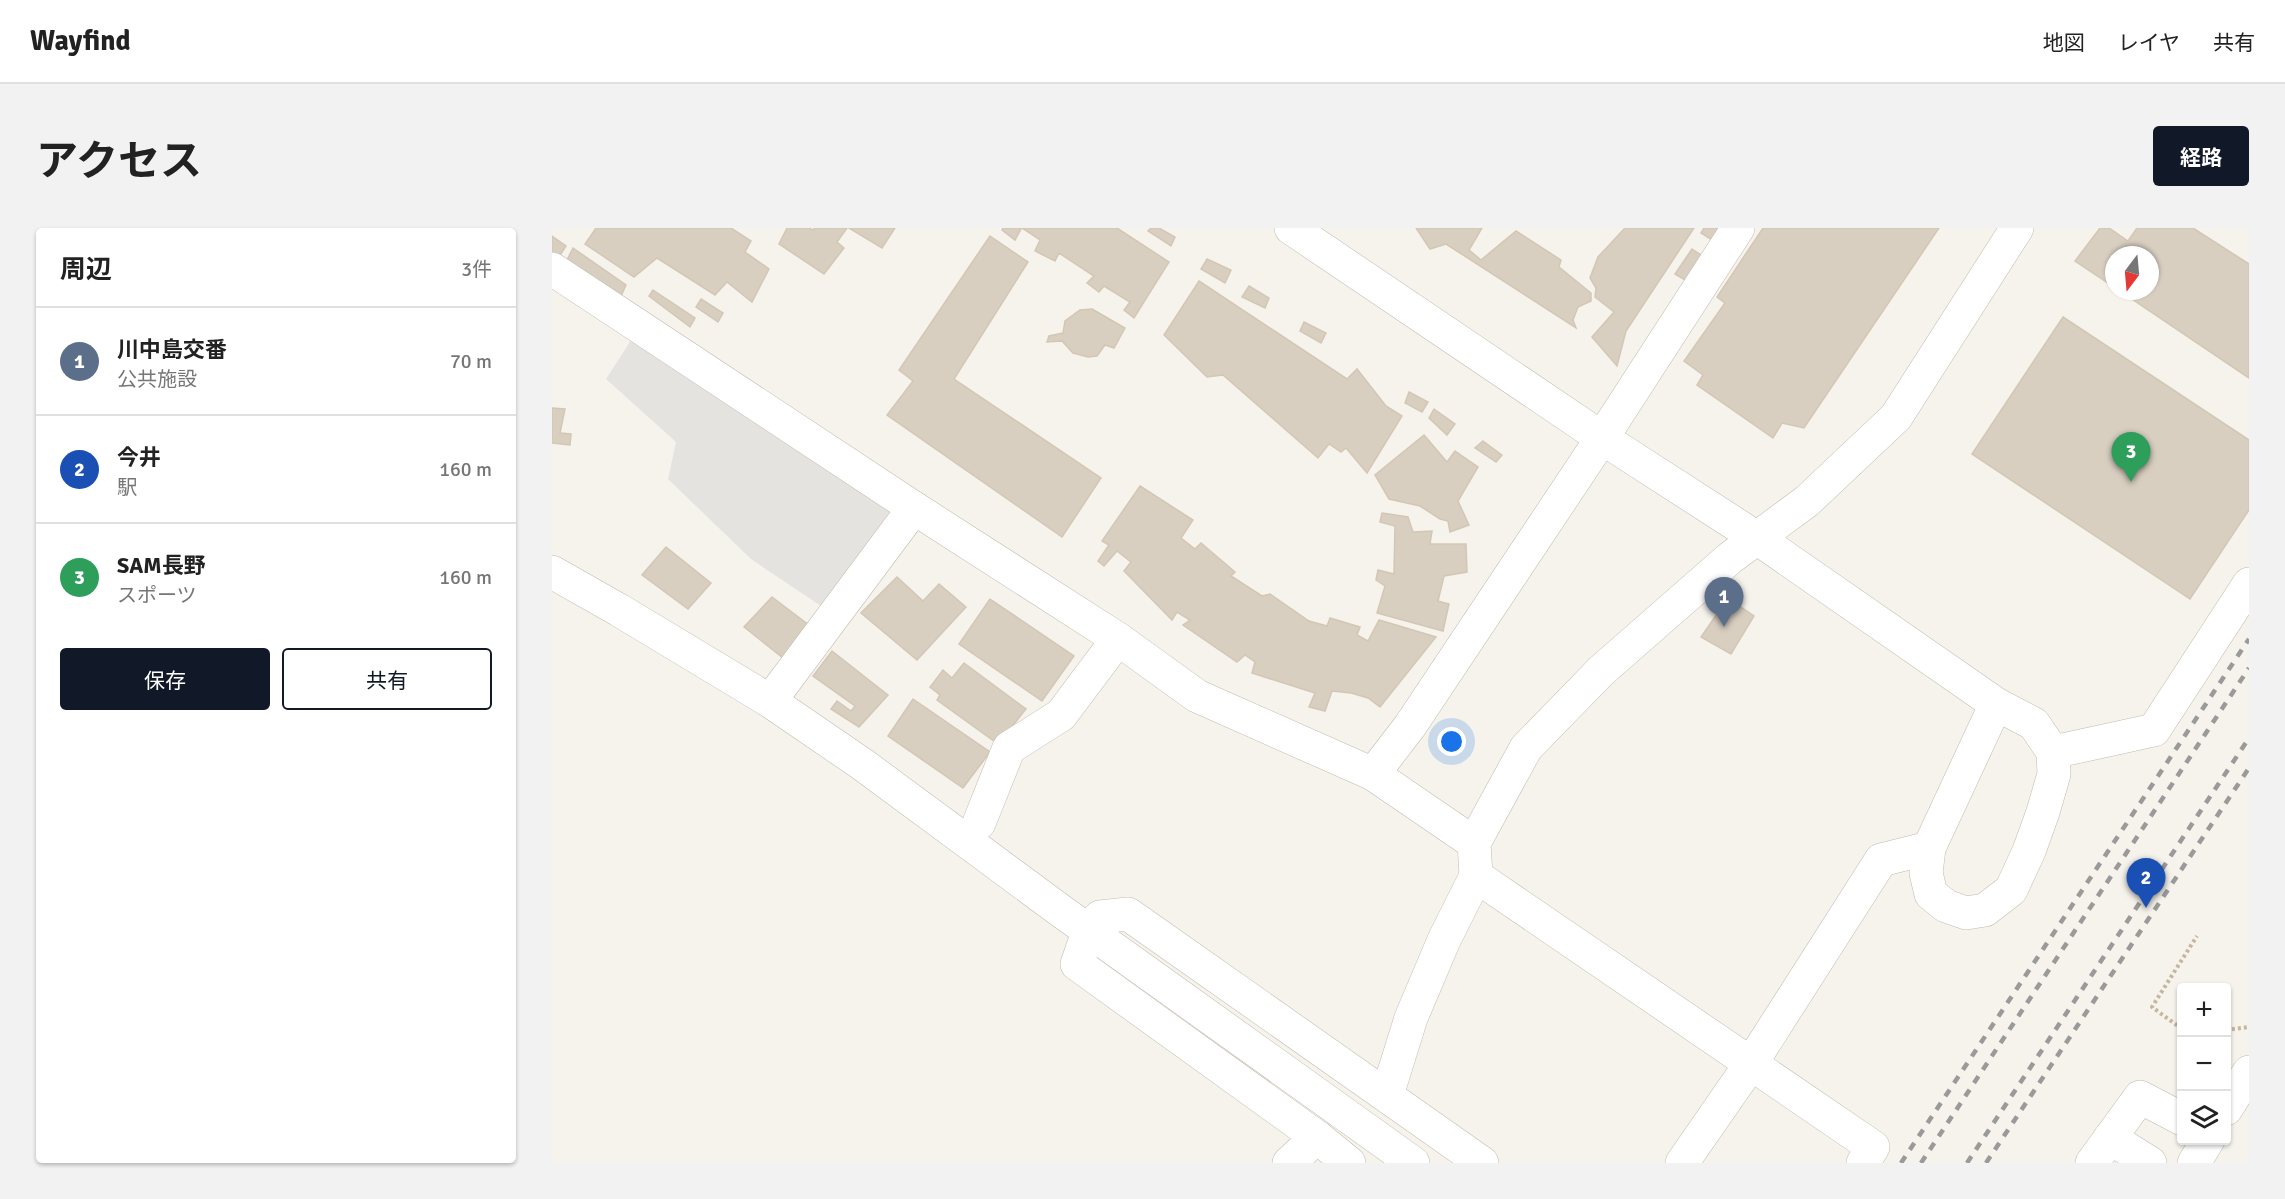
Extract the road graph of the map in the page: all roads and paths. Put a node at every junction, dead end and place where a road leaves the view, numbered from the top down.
1 (1291, 228) edge
2 (1738, 228) edge
3 (2017, 228) edge
4 (552, 269) edge
5 (1602, 438) junction
6 (914, 508) junction
7 (1757, 538) junction
8 (552, 572) edge
9 (2249, 584) edge
10 (1118, 639) junction
11 (771, 701) junction
12 (1996, 704) junction
13 (2053, 752) junction
14 (1373, 774) junction
15 (979, 823) dead end
16 (1474, 843) junction
17 (1929, 848) junction
18 (1476, 876) junction
19 (1089, 930) junction
20 (2197, 936) dead end
21 (2177, 1026) edge
22 (2249, 1027) edge
23 (2231, 1029) edge
24 (1752, 1062) junction
25 (2249, 1072) edge
26 (1387, 1095) junction
27 (2231, 1101) edge
28 (2177, 1117) edge
29 (1317, 1137) junction
30 (2205, 1145) edge
31 (2101, 1150) edge
32 (1289, 1163) edge
33 (1350, 1163) edge
34 (1413, 1163) edge
35 (1482, 1163) edge
36 (1682, 1163) edge
37 (1863, 1163) edge
38 (2150, 1163) edge
39 (2194, 1163) edge

1 - 5 street
2 - 5 street
3 - 7 street
4 - 6 street
5 - 7 street
5 - 14 street
6 - 10 street
6 - 11 street
7 - 12 street
7 - 16 street
8 - 11 street
9 - 13 street
10 - 14 street
10 - 15 street
11 - 19 street
12 - 13 street
12 - 17 street
13 - 17 street
14 - 16 street
16 - 18 street
17 - 24 street
18 - 24 street
18 - 26 street
19 - 26 street
19 - 29 street
19 - 34 street
20 - 21 path
22 - 23 path
24 - 36 street
24 - 37 street
25 - 27 street
26 - 35 street
28 - 31 street
29 - 32 street
29 - 33 street
30 - 39 street
31 - 38 street

